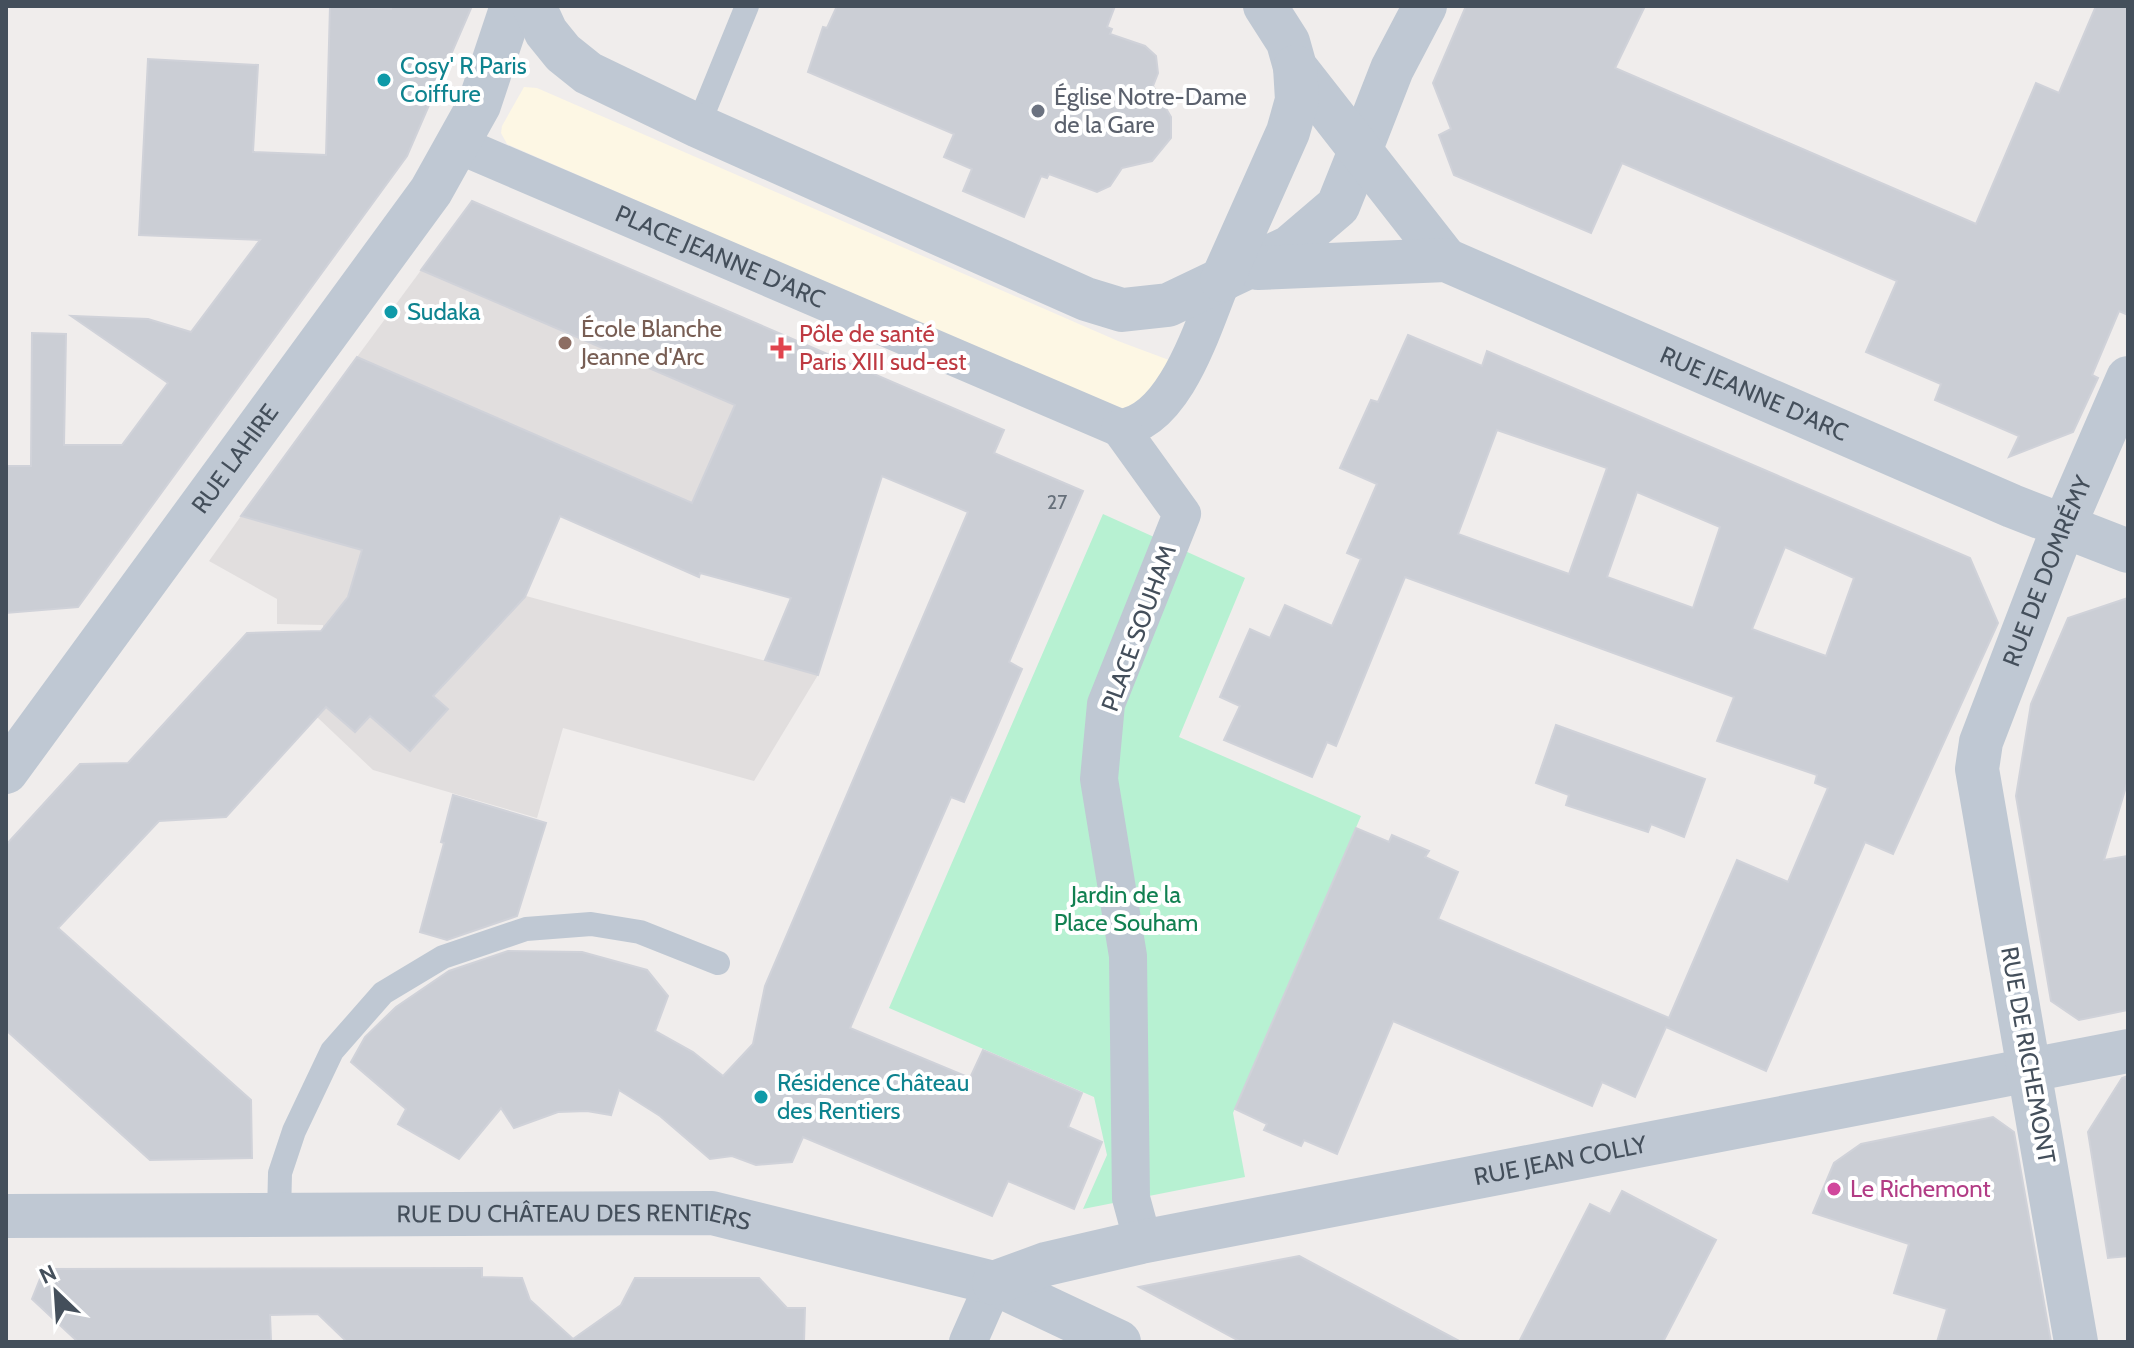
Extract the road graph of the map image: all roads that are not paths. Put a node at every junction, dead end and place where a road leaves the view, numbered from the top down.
1 (512, 6) edge
2 (534, 6) edge
3 (747, 6) edge
4 (1265, 6) edge
5 (1425, 6) edge
6 (1295, 67) junction
7 (698, 126) junction
8 (459, 145) junction
9 (1360, 151) junction
10 (1446, 260) junction
11 (1236, 274) junction
12 (2128, 378) edge
13 (1120, 428) junction
14 (2063, 528) junction
15 (2128, 551) edge
16 (1977, 769) joint
17 (6, 772) edge
18 (718, 963) dead end
19 (2128, 1051) edge
20 (2030, 1071) junction
21 (279, 1215) junction
22 (6, 1216) edge
23 (1140, 1231) dead end
24 (994, 1283) junction
25 (968, 1342) edge
26 (1119, 1342) edge
27 (2076, 1342) edge

1 - 8 street
2 - 7 street
3 - 7 lane
4 - 6 street
5 - 9 street
6 - 9 street
6 - 11 street
7 - 11 street
8 - 13 street, PLACE JEANNE D'ARC
8 - 17 street, RUE LAHIRE
9 - 10 street, RUE JEANNE D'ARC
9 - 11 street
10 - 11 street, RUE JEANNE D'ARC
10 - 14 street, RUE JEANNE D'ARC
11 - 13 street
12 - 14 street, RUE DE DOMRÉMY
13 - 23 street, PLACE SOUHAM
14 - 15 street, RUE JEANNE D'ARC
14 - 16 street, RUE DE DOMRÉMY
16 - 20 street, RUE DE RICHEMONT
18 - 21 lane
19 - 20 street, RUE JEAN COLLY
20 - 24 street, RUE JEAN COLLY
20 - 27 street, RUE DE RICHEMONT
21 - 22 street, RUE DU CHÂTEAU DES RENTIERS
21 - 24 street, RUE DU CHÂTEAU DES RENTIERS
24 - 25 street
24 - 26 street, RUE DU CHÂTEAU DES RENTIERS

